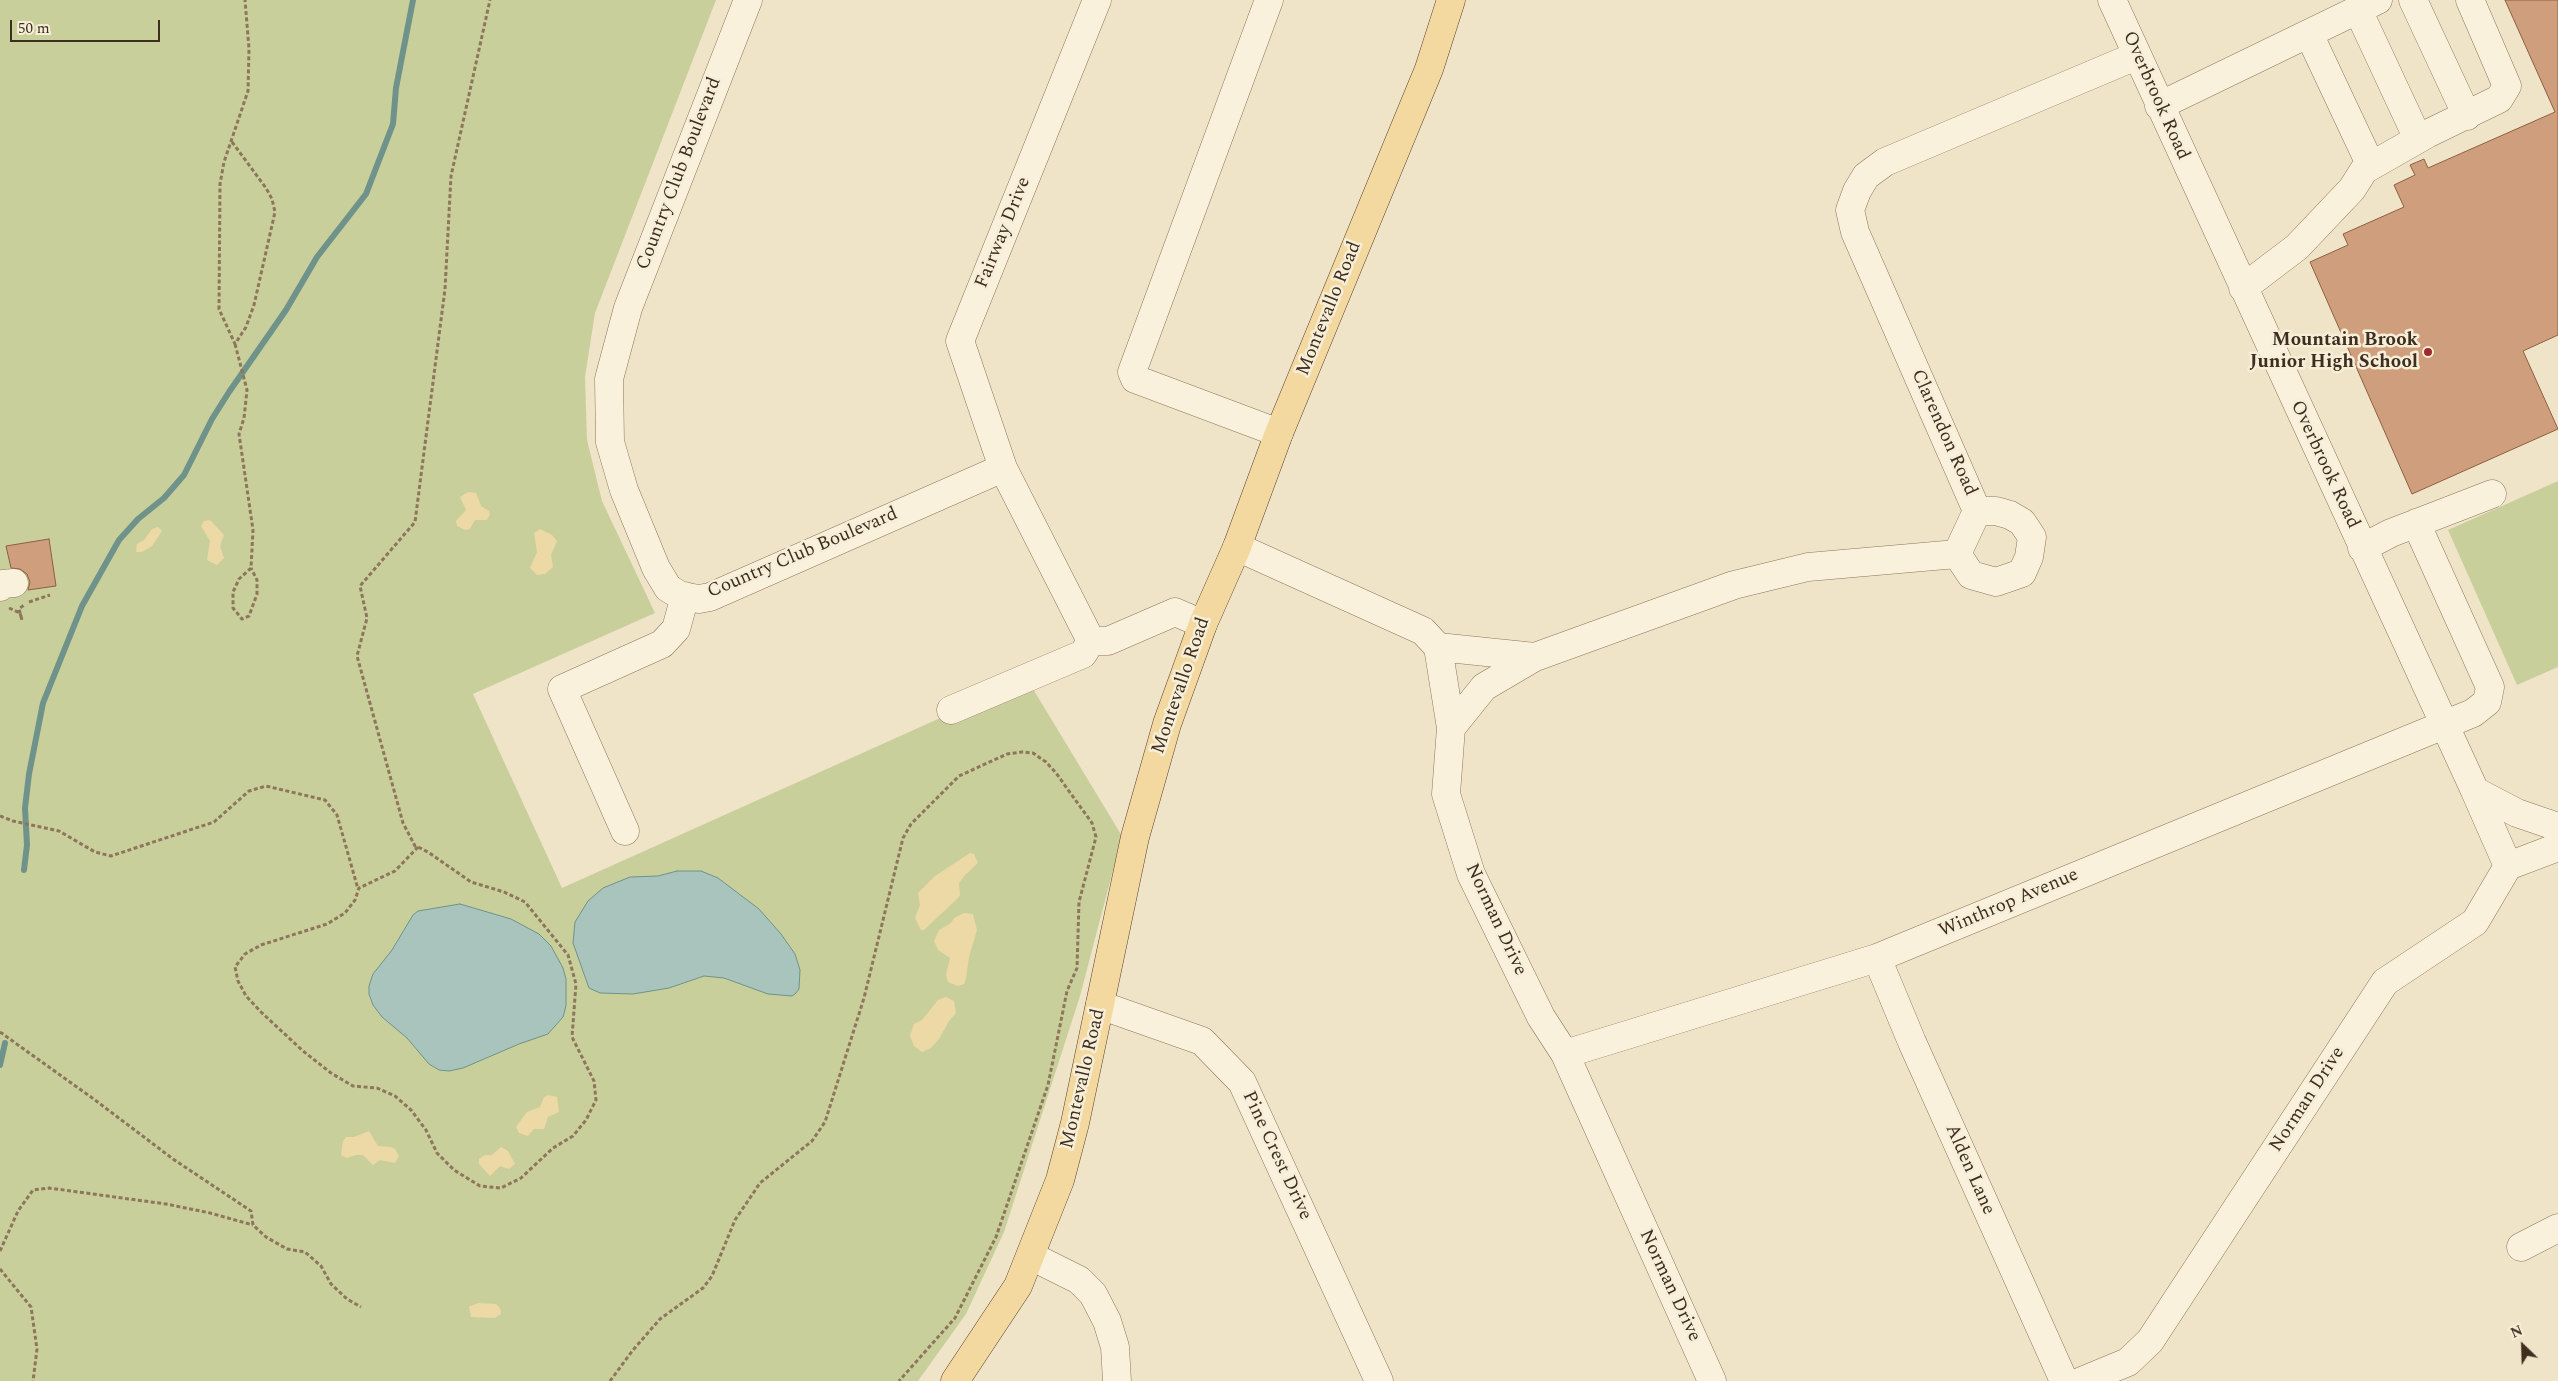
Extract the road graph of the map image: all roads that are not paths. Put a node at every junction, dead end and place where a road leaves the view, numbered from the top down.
1 (748, 0) edge
2 (1097, 0) edge
3 (1269, 0) edge
4 (1451, 0) edge
5 (2112, 0) edge
6 (2414, 0) edge
7 (2470, 0) edge
8 (2368, 5) edge
9 (2309, 34) junction
10 (2136, 56) junction
11 (2159, 106) junction
12 (2467, 116) junction
13 (2418, 139) junction
14 (2370, 166) junction
15 (2243, 288) junction
16 (1279, 433) junction
17 (1003, 468) junction
18 (2492, 494) dead end
19 (1977, 510) junction
20 (2416, 523) junction
21 (1237, 547) junction
22 (2362, 548) junction
23 (1957, 554) junction
24 (685, 596) junction
25 (1203, 624) junction
26 (1091, 641) junction
27 (1438, 647) junction
28 (1535, 657) junction
29 (951, 710) dead end
30 (2442, 724) junction
31 (1450, 728) junction
32 (2475, 791) junction
33 (2558, 827) edge
34 (625, 831) dead end
35 (2558, 847) edge
36 (2508, 866) junction
37 (1877, 958) junction
38 (1100, 1005) junction
39 (1565, 1054) junction
40 (2558, 1228) edge
41 (2521, 1247) dead end
42 (1031, 1256) junction
43 (965, 1375) edge
44 (1117, 1381) edge
45 (1379, 1381) edge
46 (1712, 1381) edge
47 (2064, 1381) edge
48 (2082, 1381) edge

1 - 24 street, Country Club Boulevard
2 - 17 street, Fairway Drive
3 - 16 street
4 - 16 main road, Montevallo Road
5 - 10 street, Overbrook Road
6 - 12 street
7 - 12 street
8 - 9 street
8 - 13 street
9 - 11 street
9 - 14 street
10 - 11 street, Overbrook Road
10 - 19 street, Clarendon Road
11 - 15 street, Overbrook Road
12 - 13 street
13 - 14 street
14 - 15 street
15 - 22 street, Overbrook Road
16 - 21 main road, Montevallo Road
17 - 24 street, Country Club Boulevard
17 - 26 street
18 - 20 street
19 - 23 street, Clarendon Road
19 - 23 street
20 - 22 street
20 - 30 street, Winthrop Avenue
21 - 25 main road, Montevallo Road
21 - 27 street
22 - 30 street, Overbrook Road
23 - 28 street
24 - 34 street
25 - 26 street
25 - 38 main road, Montevallo Road
26 - 29 street
27 - 28 street
27 - 31 street, Norman Drive
28 - 31 street
30 - 32 street, Overbrook Road
30 - 37 street, Winthrop Avenue
31 - 39 street, Norman Drive
32 - 33 street
32 - 36 street, Overbrook Road
35 - 36 street
36 - 48 street, Norman Drive
37 - 39 street, Winthrop Avenue
37 - 47 street, Alden Lane
38 - 42 main road, Montevallo Road
38 - 45 street, Pine Crest Drive
39 - 46 street, Norman Drive
40 - 41 street
42 - 43 main road, Montevallo Road
42 - 44 street

